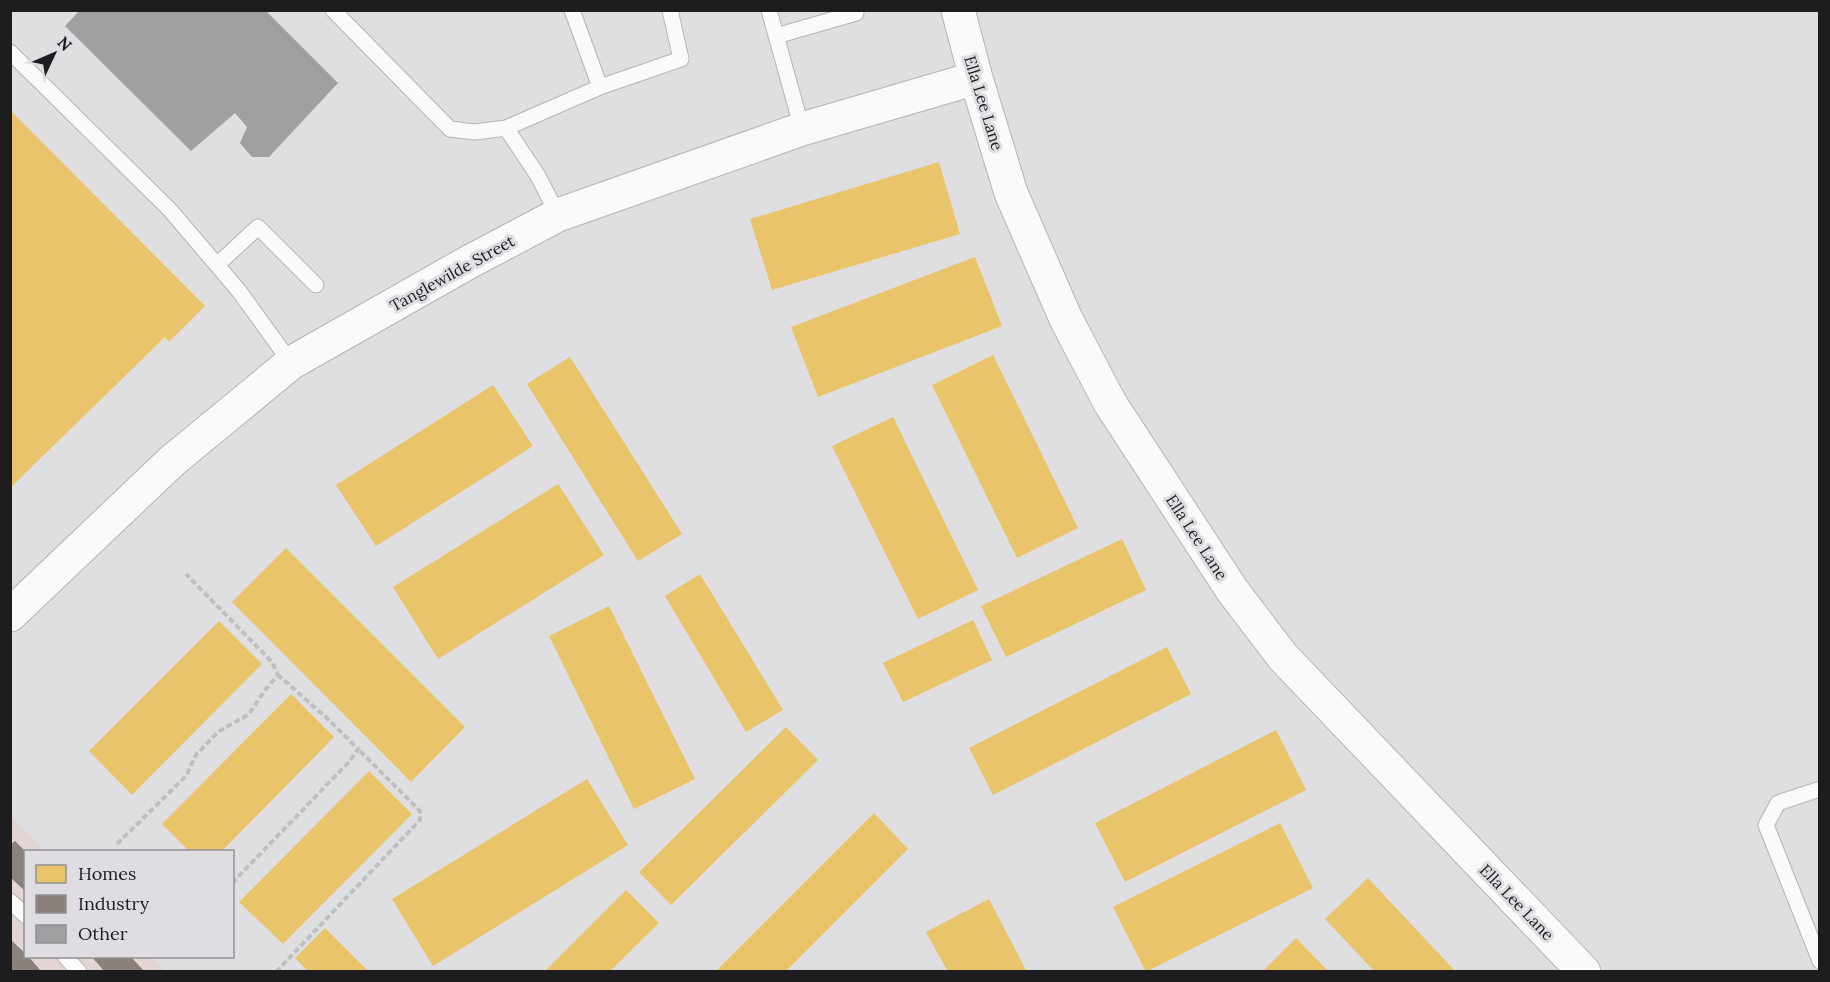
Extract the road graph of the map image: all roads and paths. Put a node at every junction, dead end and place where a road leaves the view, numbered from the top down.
1 (333, 10) edge
2 (573, 10) edge
3 (670, 10) edge
4 (769, 10) edge
5 (855, 10) edge
6 (958, 10) edge
7 (776, 36) junction
8 (10, 52) edge
9 (976, 78) junction
10 (600, 87) junction
11 (506, 128) junction
12 (802, 129) junction
13 (558, 215) junction
14 (217, 265) junction
15 (316, 285) dead end
16 (291, 363) junction
17 (186, 574) dead end
18 (10, 615) edge
19 (278, 675) junction
20 (358, 749) junction
21 (1820, 789) edge
22 (117, 844) dead end
23 (234, 881) edge
24 (10, 901) edge
25 (24, 914) edge
26 (66, 958) edge
27 (1820, 963) edge
28 (79, 972) edge
29 (276, 972) edge
30 (1584, 972) edge
31 (1811, 972) edge

1 - 11 lane
2 - 10 lane
3 - 10 lane
4 - 7 lane
5 - 7 lane
6 - 9 street, Ella Lee Lane
7 - 12 lane
8 - 14 lane
9 - 12 street, Tanglewilde Street
9 - 30 street, Ella Lee Lane
10 - 11 lane
11 - 13 lane
12 - 13 street, Tanglewilde Street
13 - 16 street, Tanglewilde Street
14 - 15 lane
14 - 16 lane
16 - 18 street, Tanglewilde Street
17 - 19 path
19 - 20 path
19 - 22 path
20 - 23 path
20 - 29 path
21 - 27 lane
24 - 25 lane
26 - 28 lane
27 - 31 lane

